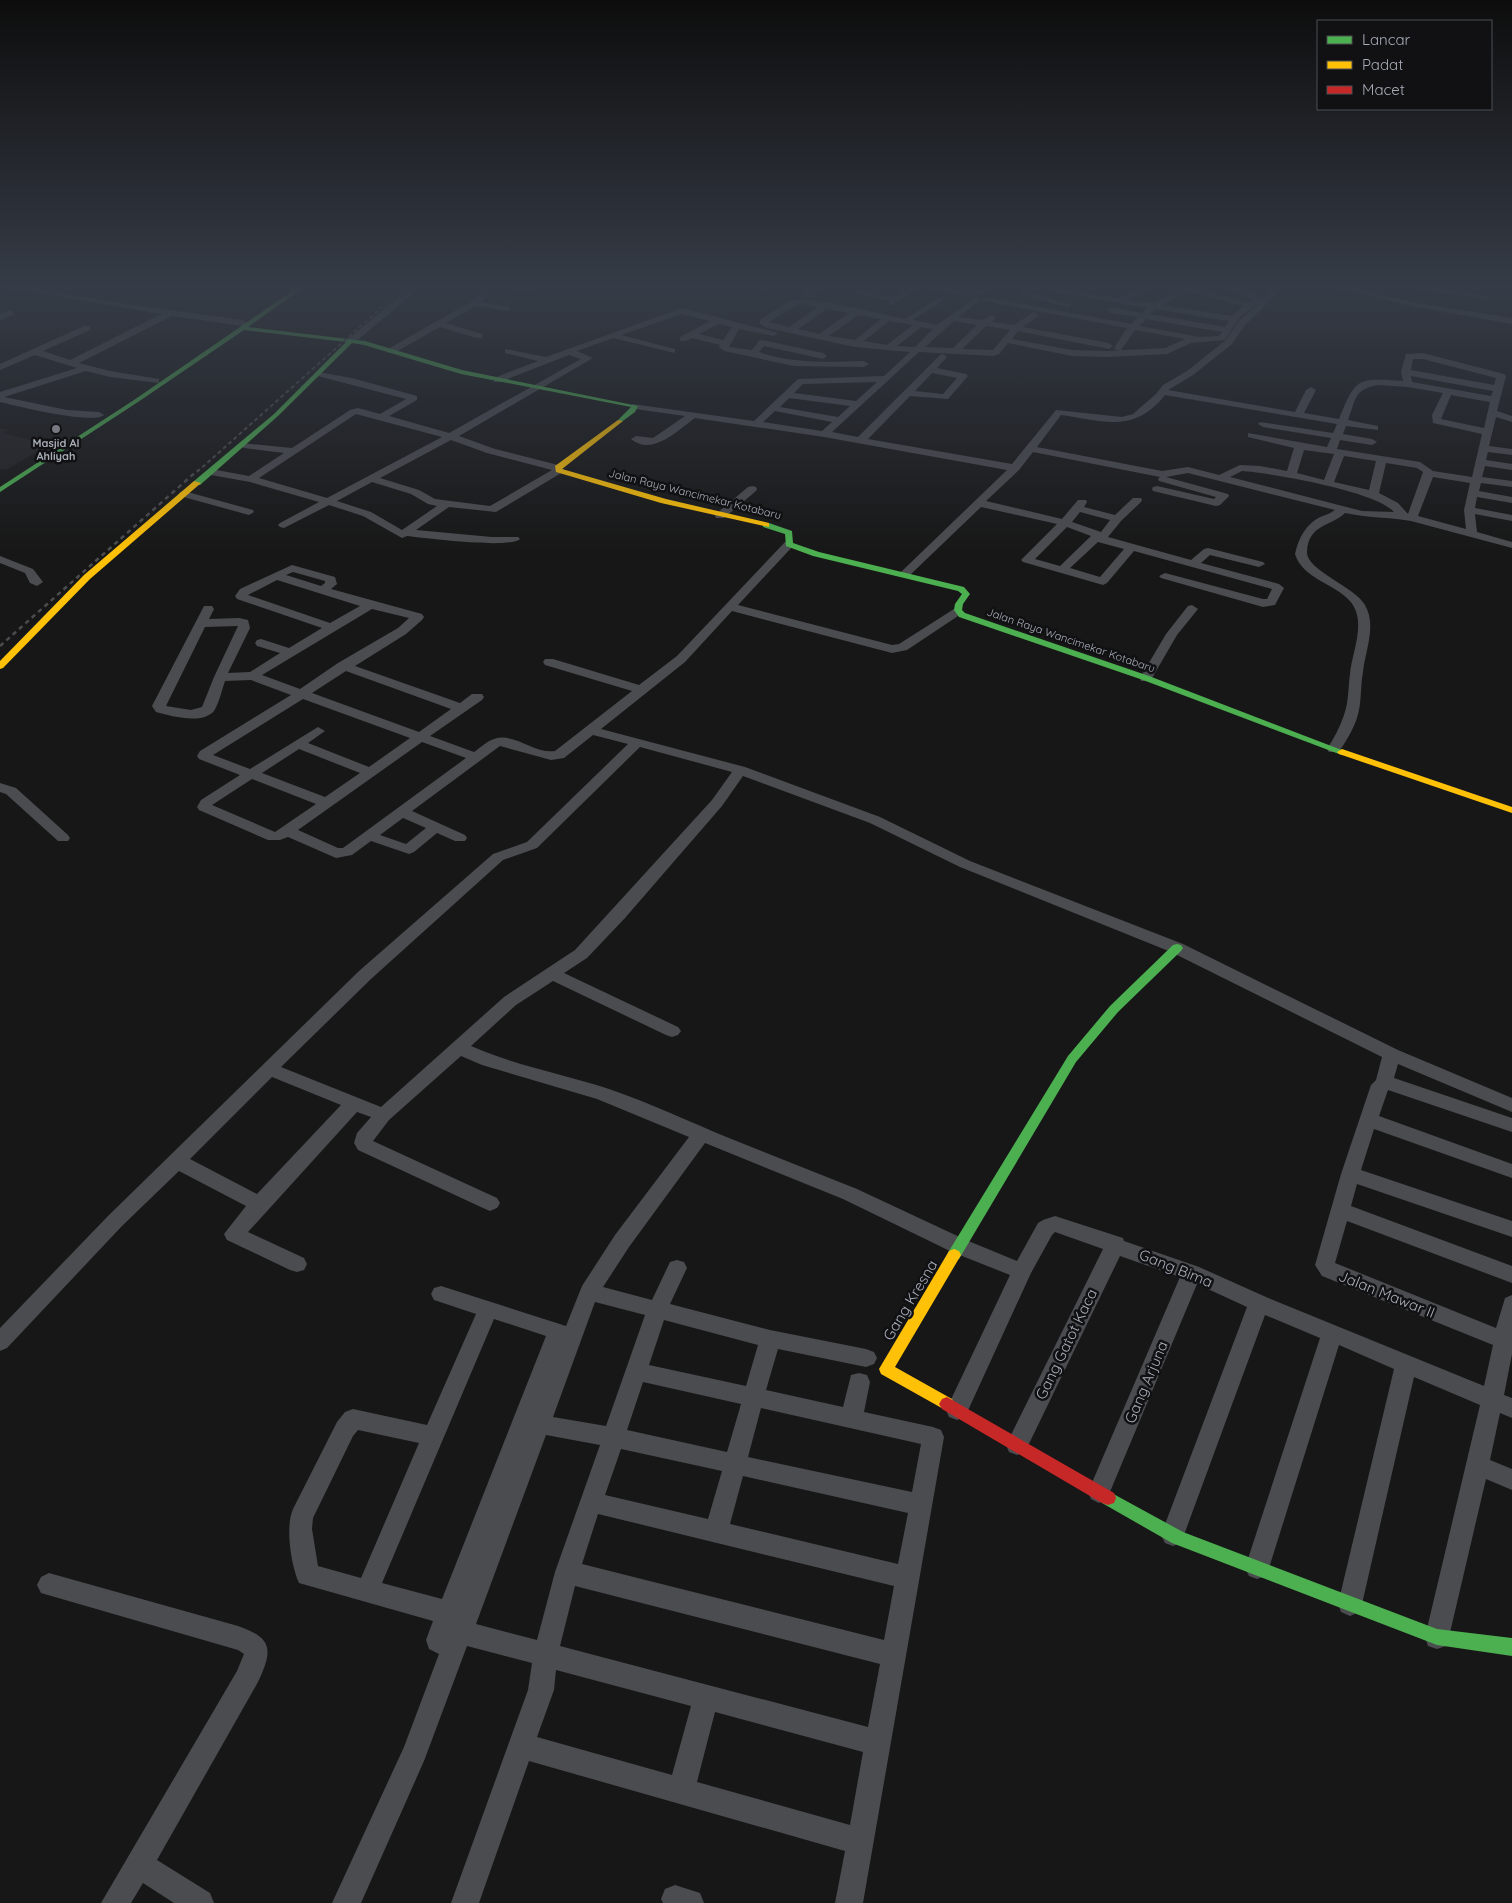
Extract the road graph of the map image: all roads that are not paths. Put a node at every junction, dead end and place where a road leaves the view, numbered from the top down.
1 (68, 374) edge
2 (117, 374) edge
3 (168, 374) edge
4 (173, 374) edge
5 (321, 374) joint
6 (469, 374) edge
7 (512, 374) edge
8 (563, 374) edge
9 (892, 374) edge
10 (928, 374) edge
11 (951, 374) edge
12 (1187, 374) edge
13 (1406, 374) edge
14 (1416, 374) edge
15 (1494, 374) edge
16 (886, 379) junction
17 (497, 380) junction
18 (156, 381) junction
19 (801, 381) junction
20 (1408, 384) junction
21 (538, 388) junction
22 (1499, 389) junction
23 (873, 390) junction
24 (1311, 390) dead end
25 (1163, 392) junction
26 (1448, 392) junction
27 (910, 393) junction
28 (0, 395) edge
29 (787, 395) junction
30 (0, 399) edge
31 (1495, 400) junction
32 (856, 404) junction
33 (635, 406) junction
34 (771, 408) junction
35 (1493, 413) junction
36 (99, 415) junction
37 (693, 415) junction
38 (1298, 416) junction
39 (381, 417) junction
40 (1512, 419) edge
41 (840, 420) junction
42 (759, 421) dead end
43 (1342, 423) junction
44 (1263, 424) dead end
45 (1375, 428) dead end
46 (1487, 432) junction
47 (824, 434) junction
48 (1252, 435) dead end
49 (1336, 435) junction
50 (450, 436) junction
51 (636, 439) dead end
52 (860, 441) junction
53 (1372, 442) dead end
54 (244, 445) junction
55 (1300, 446) junction
56 (1484, 448) junction
57 (1031, 449) junction
58 (292, 451) junction
59 (1336, 452) junction
60 (1512, 452) edge
61 (1382, 458) junction
62 (1480, 462) junction
63 (1512, 467) edge
64 (1015, 468) junction
65 (559, 469) junction
66 (211, 472) junction
67 (1429, 474) junction
68 (1291, 475) junction
69 (1221, 478) junction
70 (0, 479) edge
71 (251, 479) junction
72 (373, 479) junction
73 (1476, 480) junction
74 (1162, 481) junction
75 (1328, 484) junction
76 (1512, 484) edge
77 (752, 489) dead end
78 (0, 490) edge
79 (1473, 493) junction
80 (184, 494) junction
81 (1373, 494) junction
82 (1512, 500) edge
83 (327, 502) junction
84 (979, 503) junction
85 (445, 505) junction
86 (1342, 509) junction
87 (249, 512) dead end
88 (1470, 515) junction
89 (720, 516) junction
90 (1409, 517) junction
91 (1512, 518) edge
92 (1117, 519) junction
93 (1065, 523) junction
94 (284, 525) dead end
95 (406, 534) junction
96 (1472, 534) junction
97 (1101, 536) junction
98 (514, 539) dead end
99 (790, 544) junction
100 (1512, 545) edge
101 (1132, 547) junction
102 (0, 559) edge
103 (1180, 559) junction
104 (1194, 563) junction
105 (1259, 564) dead end
106 (1062, 570) junction
107 (904, 574) junction
108 (37, 582) dead end
109 (370, 605) junction
110 (730, 607) junction
111 (1192, 609) dead end
112 (192, 610) dead end
113 (958, 612) junction
114 (201, 623) junction
115 (332, 628) junction
116 (261, 643) dead end
117 (290, 652) junction
118 (549, 662) dead end
119 (0, 666) edge
120 (343, 666) junction
121 (254, 676) junction
122 (220, 677) junction
123 (1146, 678) junction
124 (641, 690) junction
125 (300, 694) junction
126 (478, 696) dead end
127 (461, 708) junction
128 (590, 730) junction
129 (318, 731) dead end
130 (420, 738) junction
131 (637, 742) junction
132 (297, 744) junction
133 (1334, 749) junction
134 (475, 758) junction
135 (740, 770) junction
136 (370, 772) junction
137 (252, 774) junction
138 (0, 787) edge
139 (326, 803) junction
140 (1512, 810) edge
141 (402, 812) junction
142 (435, 828) junction
143 (287, 831) junction
144 (370, 836) junction
145 (63, 838) dead end
146 (460, 838) dead end
147 (1177, 948) junction
148 (553, 974) junction
149 (672, 1032) dead end
150 (458, 1048) junction
151 (1392, 1054) junction
152 (269, 1069) junction
153 (1384, 1083) junction
154 (354, 1104) junction
155 (1512, 1105) edge
156 (383, 1115) junction
157 (1369, 1120) junction
158 (1512, 1125) edge
159 (702, 1133) junction
160 (177, 1161) junction
161 (1512, 1170) edge
162 (1350, 1174) junction
163 (259, 1204) junction
164 (490, 1204) dead end
165 (1340, 1210) junction
166 (1512, 1229) edge
167 (1116, 1244) junction
168 (959, 1246) junction
169 (297, 1264) dead end
170 (677, 1268) dead end
171 (1022, 1271) junction
172 (1192, 1273) junction
173 (1512, 1275) edge
174 (589, 1292) junction
175 (440, 1294) dead end
176 (1259, 1303) junction
177 (1512, 1304) edge
178 (488, 1308) junction
179 (658, 1309) junction
180 (1332, 1333) junction
181 (770, 1339) junction
182 (0, 1342) edge
183 (1508, 1343) edge
184 (866, 1358) dead end
185 (1406, 1363) junction
186 (636, 1371) junction
187 (859, 1382) dead end
188 (753, 1397) junction
189 (1502, 1404) edge
190 (957, 1410) junction
191 (851, 1419) junction
192 (538, 1424) junction
193 (613, 1437) junction
194 (431, 1441) junction
195 (1017, 1445) junction
196 (734, 1464) junction
197 (1478, 1465) junction
198 (1512, 1480) edge
199 (1099, 1492) junction
200 (591, 1502) junction
201 (921, 1504) junction
202 (716, 1532) junction
203 (1173, 1535) junction
204 (1257, 1568) junction
205 (567, 1572) junction
206 (908, 1578) junction
207 (49, 1585) dead end
208 (367, 1591) junction
209 (1350, 1604) junction
210 (454, 1632) junction
211 (1437, 1637) junction
212 (1512, 1647) edge
213 (894, 1655) junction
214 (545, 1656) junction
215 (706, 1697) junction
216 (879, 1743) junction
217 (521, 1746) junction
218 (682, 1791) junction
219 (860, 1842) junction
220 (139, 1865) junction
221 (115, 1903) edge
222 (200, 1903) edge
223 (346, 1903) edge
224 (465, 1903) edge
225 (850, 1903) edge

1 - 28 street
2 - 18 street
3 - 18 main road
4 - 78 main road
5 - 39 street
5 - 54 main road
6 - 17 main road
7 - 17 street
8 - 21 street
9 - 16 street
10 - 27 street
11 - 27 street
12 - 25 street
13 - 20 street
14 - 22 street
15 - 22 street
16 - 19 street
16 - 23 street
17 - 21 main road
18 - 36 main road
19 - 23 street
19 - 29 street
20 - 26 street
20 - 43 street
21 - 33 main road
21 - 50 street
22 - 31 street
23 - 32 street
24 - 38 street
25 - 38 street
25 - 57 street
26 - 31 street
26 - 46 street
27 - 52 street
29 - 32 street
29 - 34 street
30 - 36 street
31 - 35 street
32 - 41 street
33 - 37 street
33 - 65 main road
34 - 41 street
34 - 42 street
35 - 40 street
35 - 46 street
36 - 70 main road
37 - 47 street
37 - 51 street
38 - 43 street
39 - 50 street
39 - 58 street
41 - 47 street
43 - 45 street
43 - 49 street
44 - 49 street
46 - 56 street
47 - 52 street
48 - 55 street
49 - 53 street
49 - 59 street
50 - 65 street
50 - 72 street
52 - 64 street
54 - 58 street
54 - 66 main road
55 - 59 street
55 - 68 street
56 - 60 street
56 - 62 street
57 - 64 street
57 - 74 street
58 - 71 street
59 - 61 street
59 - 75 street
61 - 67 street
61 - 81 street
62 - 63 street
62 - 73 street
64 - 84 street
65 - 85 street
65 - 89 main road, Jalan Raya Wancimekar Kotabaru
66 - 71 street
66 - 80 main road
67 - 73 street
67 - 90 street
68 - 69 street
68 - 75 street
69 - 74 street
69 - 86 street
71 - 83 street
72 - 83 street
72 - 85 street
73 - 76 street
73 - 79 street
74 - 74 street
74 - 92 street
75 - 81 street
77 - 89 street
79 - 82 street
79 - 88 street
80 - 87 street
80 - 119 main road
81 - 90 street
83 - 94 street
83 - 95 street
84 - 93 street
84 - 107 street
85 - 95 street
86 - 90 street
86 - 133 street
88 - 90 street
88 - 91 street
88 - 96 street
89 - 99 main road, Jalan Raya Wancimekar Kotabaru
90 - 96 street
92 - 93 street
92 - 97 street
93 - 97 street
93 - 106 street
95 - 98 street
96 - 100 street
97 - 101 street
97 - 106 street
99 - 107 main road, Jalan Raya Wancimekar Kotabaru
99 - 110 street
101 - 103 street
101 - 106 street
102 - 108 street
103 - 104 street
103 - 104 street
104 - 105 street
107 - 113 main road, Jalan Raya Wancimekar Kotabaru
109 - 115 street
109 - 115 street
109 - 120 street
110 - 113 street
110 - 124 street
111 - 123 street
112 - 114 street
113 - 123 main road, Jalan Raya Wancimekar Kotabaru
114 - 122 street
114 - 122 street
115 - 117 street
116 - 117 street
117 - 121 street
118 - 124 street
120 - 125 street
120 - 127 street
121 - 122 street
121 - 125 street
123 - 133 main road, Jalan Raya Wancimekar Kotabaru
124 - 128 street
125 - 130 street
125 - 137 street
126 - 127 street
127 - 130 street
128 - 131 street
128 - 134 street
129 - 132 street
130 - 134 street
130 - 136 street
131 - 135 street
131 - 152 street
132 - 136 street
132 - 137 street
133 - 140 main road, Jalan Raya Wancimekar Kotabaru
134 - 141 street
135 - 147 street
135 - 148 street
136 - 139 street
137 - 139 street
137 - 143 street
138 - 145 street
139 - 143 street
141 - 142 street
141 - 144 street
142 - 144 street
142 - 146 street
143 - 144 street
147 - 151 street
147 - 168 main road, Gang Kresna
148 - 149 street
148 - 150 street
150 - 156 street
150 - 159 street
151 - 153 street
151 - 155 street
152 - 154 street
152 - 160 street
153 - 157 street
153 - 158 street
154 - 156 street
154 - 163 street
156 - 164 street
157 - 161 street
157 - 162 street
159 - 168 street
159 - 174 street
160 - 163 street
160 - 182 street
162 - 165 street
162 - 166 street
163 - 169 street
165 - 173 street
165 - 183 street, Jalan Mawar II
167 - 171 street, Gang Bima
167 - 172 street, Gang Bima
167 - 195 street, Gang Gatot Kaca
168 - 171 street
168 - 190 main road, Gang Kresna
170 - 179 street
171 - 190 street, Gang Bima
172 - 176 street, Gang Bima
172 - 199 street, Gang Arjuna
174 - 179 street
174 - 192 street
175 - 178 street
176 - 180 street, Gang Bima
176 - 203 street
177 - 183 street
178 - 194 street
178 - 210 street
179 - 181 street
179 - 186 street
180 - 185 street, Gang Bima
180 - 204 street
181 - 184 street
181 - 188 street
183 - 189 street
185 - 189 street, Gang Bima
185 - 209 street
186 - 188 street
186 - 193 street
187 - 191 street
188 - 191 street
188 - 196 street
189 - 197 street
190 - 195 main road
191 - 201 street
192 - 193 street
192 - 210 street
193 - 196 street
193 - 200 street
194 - 208 street
194 - 208 street
195 - 199 main road
196 - 201 street
196 - 202 street
197 - 198 street
197 - 211 street
199 - 203 main road
200 - 202 street
200 - 205 street
201 - 206 street
202 - 206 street
203 - 204 main road
204 - 209 main road
205 - 213 street
205 - 214 street
206 - 213 street
207 - 220 street
208 - 210 street
209 - 211 main road
210 - 214 street
210 - 223 street
211 - 212 main road
213 - 216 street
214 - 215 street
214 - 217 street
215 - 216 street
215 - 218 street
216 - 219 street
217 - 218 street
217 - 224 street
218 - 219 street
219 - 225 street
220 - 221 street
220 - 222 street

